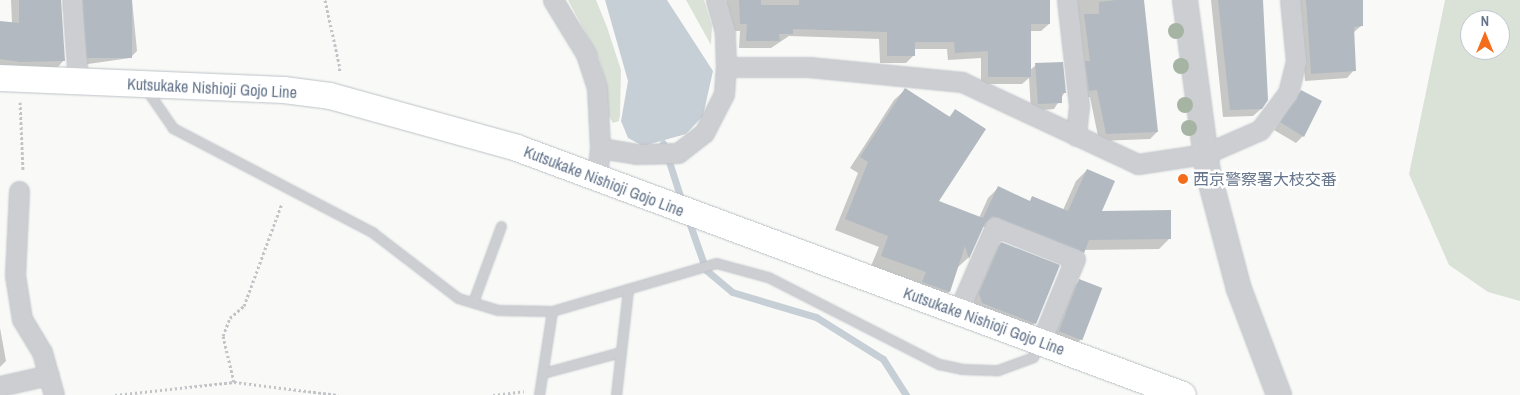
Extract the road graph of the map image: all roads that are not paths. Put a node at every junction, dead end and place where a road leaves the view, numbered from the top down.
1 (72, 0) edge
2 (553, 0) edge
3 (716, 0) edge
4 (1067, 0) edge
5 (1184, 0) edge
6 (1290, 0) edge
7 (726, 67) junction
8 (9, 78) edge
9 (78, 80) junction
10 (143, 84) junction
11 (1076, 136) junction
12 (600, 148) junction
13 (1205, 154) junction
14 (597, 179) junction
15 (19, 191) road end
16 (501, 226) dead end
17 (7, 275) edge
18 (628, 289) junction
19 (473, 302) junction
20 (552, 311) junction
21 (958, 312) junction
22 (1041, 342) junction
23 (621, 352) junction
24 (543, 373) junction
25 (49, 375) junction
26 (0, 386) edge
27 (540, 392) edge
28 (54, 395) edge
29 (616, 395) edge
30 (1184, 395) edge
31 (1278, 395) edge

1 - 9 street
2 - 12 street
3 - 7 street
4 - 11 street
5 - 13 street
6 - 13 street
7 - 11 street
7 - 12 street
8 - 9 main road, Kutsukake Nishioji Gojo Line
9 - 10 main road, Kutsukake Nishioji Gojo Line
10 - 14 main road, Kutsukake Nishioji Gojo Line
10 - 19 lane
11 - 13 street
12 - 14 street
13 - 31 street
14 - 21 main road, Kutsukake Nishioji Gojo Line
15 - 17 street
16 - 19 lane
17 - 25 street
18 - 20 lane
18 - 22 lane
18 - 23 lane
19 - 20 lane
20 - 24 lane
21 - 22 main road, Kutsukake Nishioji Gojo Line
21 - 22 street
22 - 30 main road, Kutsukake Nishioji Gojo Line
23 - 24 lane
23 - 29 lane
24 - 27 lane
25 - 26 street
25 - 28 street

